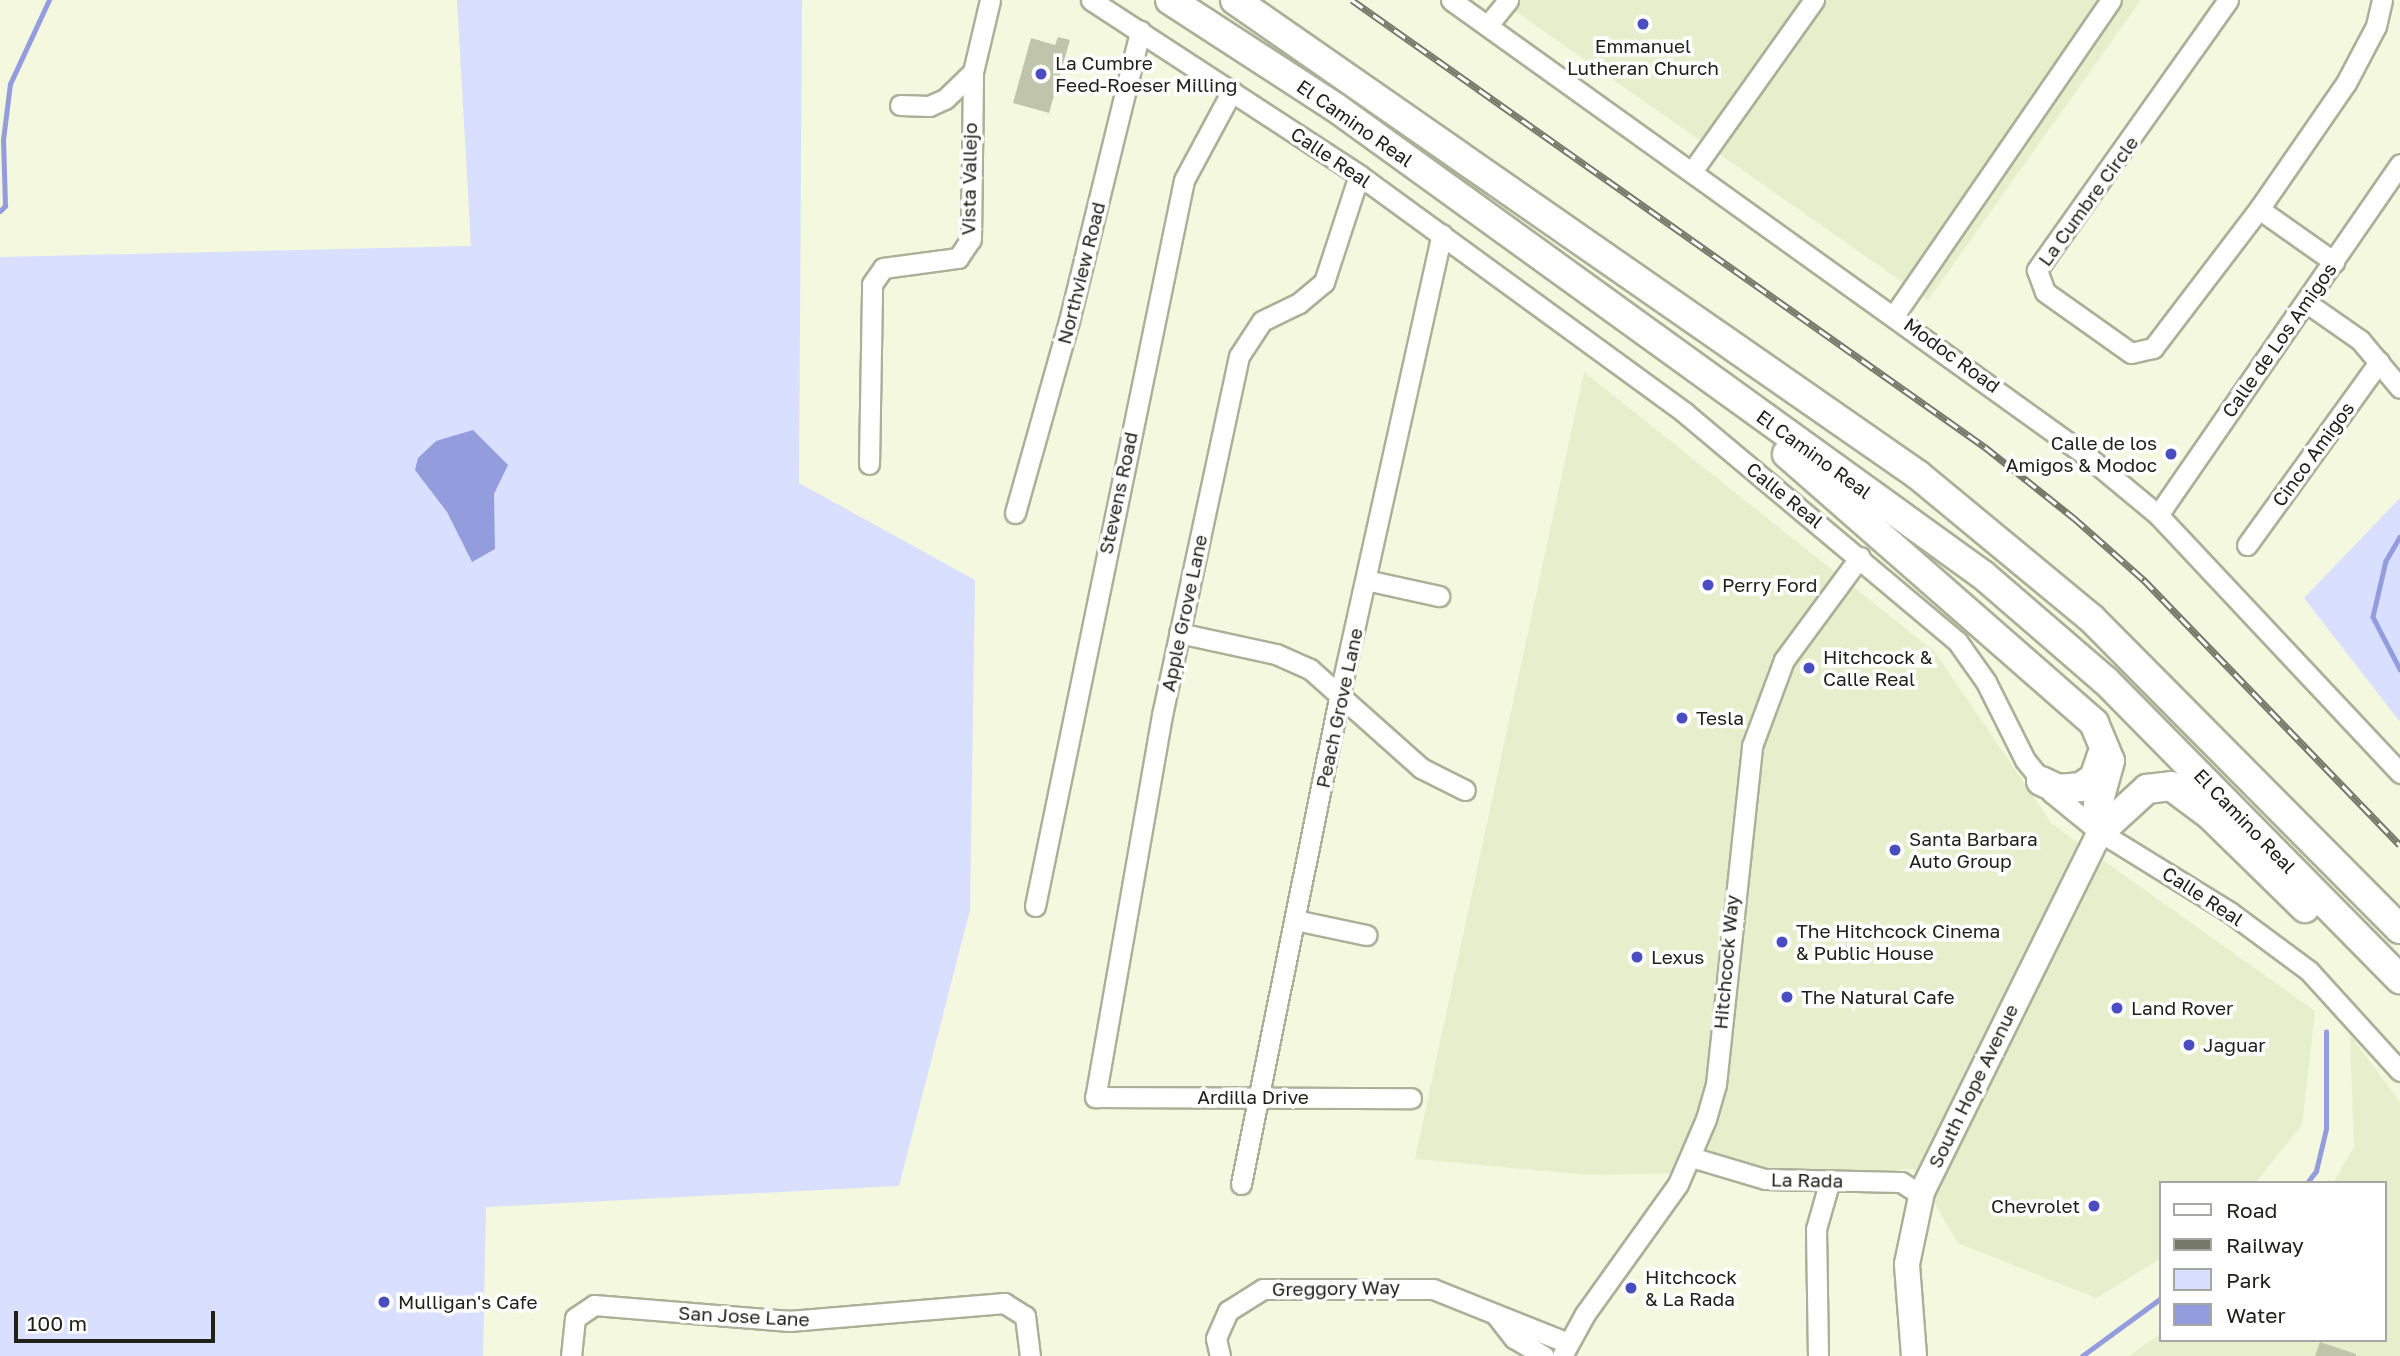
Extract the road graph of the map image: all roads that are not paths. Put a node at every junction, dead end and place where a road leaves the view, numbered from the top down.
1 (990, 0) edge
2 (1091, 0) edge
3 (1170, 0) edge
4 (1235, 0) edge
5 (1451, 0) edge
6 (1507, 0) edge
7 (1814, 0) edge
8 (2111, 0) edge
9 (2228, 0) edge
10 (2382, 0) edge
11 (1488, 25) junction
12 (1140, 32) junction
13 (973, 72) junction
14 (1232, 91) junction
15 (900, 105) dead end
16 (2400, 164) edge
17 (1693, 170) junction
18 (1359, 175) junction
19 (2259, 209) junction
20 (1442, 234) junction
21 (2334, 262) junction
22 (2307, 303) junction
23 (1895, 314) junction
24 (2379, 362) junction
25 (2400, 388) edge
26 (1740, 401) junction
27 (869, 464) dead end
28 (1015, 513) dead end
29 (2158, 515) junction
30 (2247, 545) dead end
31 (1860, 557) junction
32 (1366, 580) junction
33 (1438, 596) dead end
34 (1179, 633) junction
35 (1340, 693) junction
36 (2105, 742) junction
37 (2400, 773) edge
38 (2041, 781) junction
39 (1465, 790) dead end
40 (2101, 832) junction
41 (1035, 906) dead end
42 (1295, 920) junction
43 (2397, 924) edge
44 (1366, 935) dead end
45 (2400, 979) edge
46 (2400, 992) edge
47 (2400, 1071) edge
48 (1094, 1097) joint
49 (1258, 1097) junction
50 (1411, 1098) dead end
51 (1691, 1157) junction
52 (1830, 1180) junction
53 (1241, 1184) dead end
54 (1921, 1195) junction
55 (1495, 1313) junction
56 (1565, 1350) edge
57 (571, 1356) edge
58 (1030, 1356) edge
59 (1220, 1356) edge
60 (1544, 1356) edge
61 (1818, 1356) edge
62 (1914, 1356) edge

1 - 13 street, Vista Vallejo
2 - 12 street, Calle Real
3 - 26 highway, El Camino Real
4 - 43 highway, El Camino Real
5 - 11 street, Modoc Road
6 - 11 street
7 - 17 street
8 - 23 street
9 - 19 street, La Cumbre Circle
10 - 19 street, La Cumbre Circle
11 - 17 street, Modoc Road
12 - 14 street, Calle Real
12 - 28 street, Northview Road
13 - 15 street, Vista Vallejo
13 - 27 street, Vista Vallejo
14 - 18 street, Calle Real
14 - 41 street, Stevens Road
16 - 21 street, Calle de Los Amigos
17 - 23 street, Modoc Road
18 - 20 street, Calle Real
18 - 34 street, Apple Grove Lane
19 - 21 street
20 - 31 street, Calle Real
20 - 32 street, Peach Grove Lane
21 - 22 street, Calle de Los Amigos
22 - 24 street
22 - 29 street, Calle de Los Amigos
23 - 29 street, Modoc Road
24 - 25 street
24 - 30 street, Cinco Amigos
26 - 36 highway
26 - 45 highway, El Camino Real
29 - 37 street, Modoc Road
31 - 38 street, Calle Real
31 - 51 street, Hitchcock Way
32 - 33 street
32 - 35 street, Peach Grove Lane
34 - 35 street
34 - 48 street, Apple Grove Lane
35 - 39 street
35 - 42 street, Peach Grove Lane
36 - 38 highway
36 - 40 highway
38 - 40 street, Calle Real
40 - 46 highway
40 - 47 street, Calle Real
40 - 54 main road, South Hope Avenue
42 - 44 street
42 - 49 street, Peach Grove Lane
48 - 49 street, Ardilla Drive
49 - 50 street, Ardilla Drive
49 - 53 street, Peach Grove Lane
51 - 52 street, La Rada
51 - 56 street, Hitchcock Way
52 - 54 street, La Rada
52 - 61 street
54 - 62 main road, South Hope Avenue
55 - 56 street, Greggory Way
55 - 59 street, Greggory Way
55 - 60 street, Greggory Way
57 - 58 street, San Jose Lane

